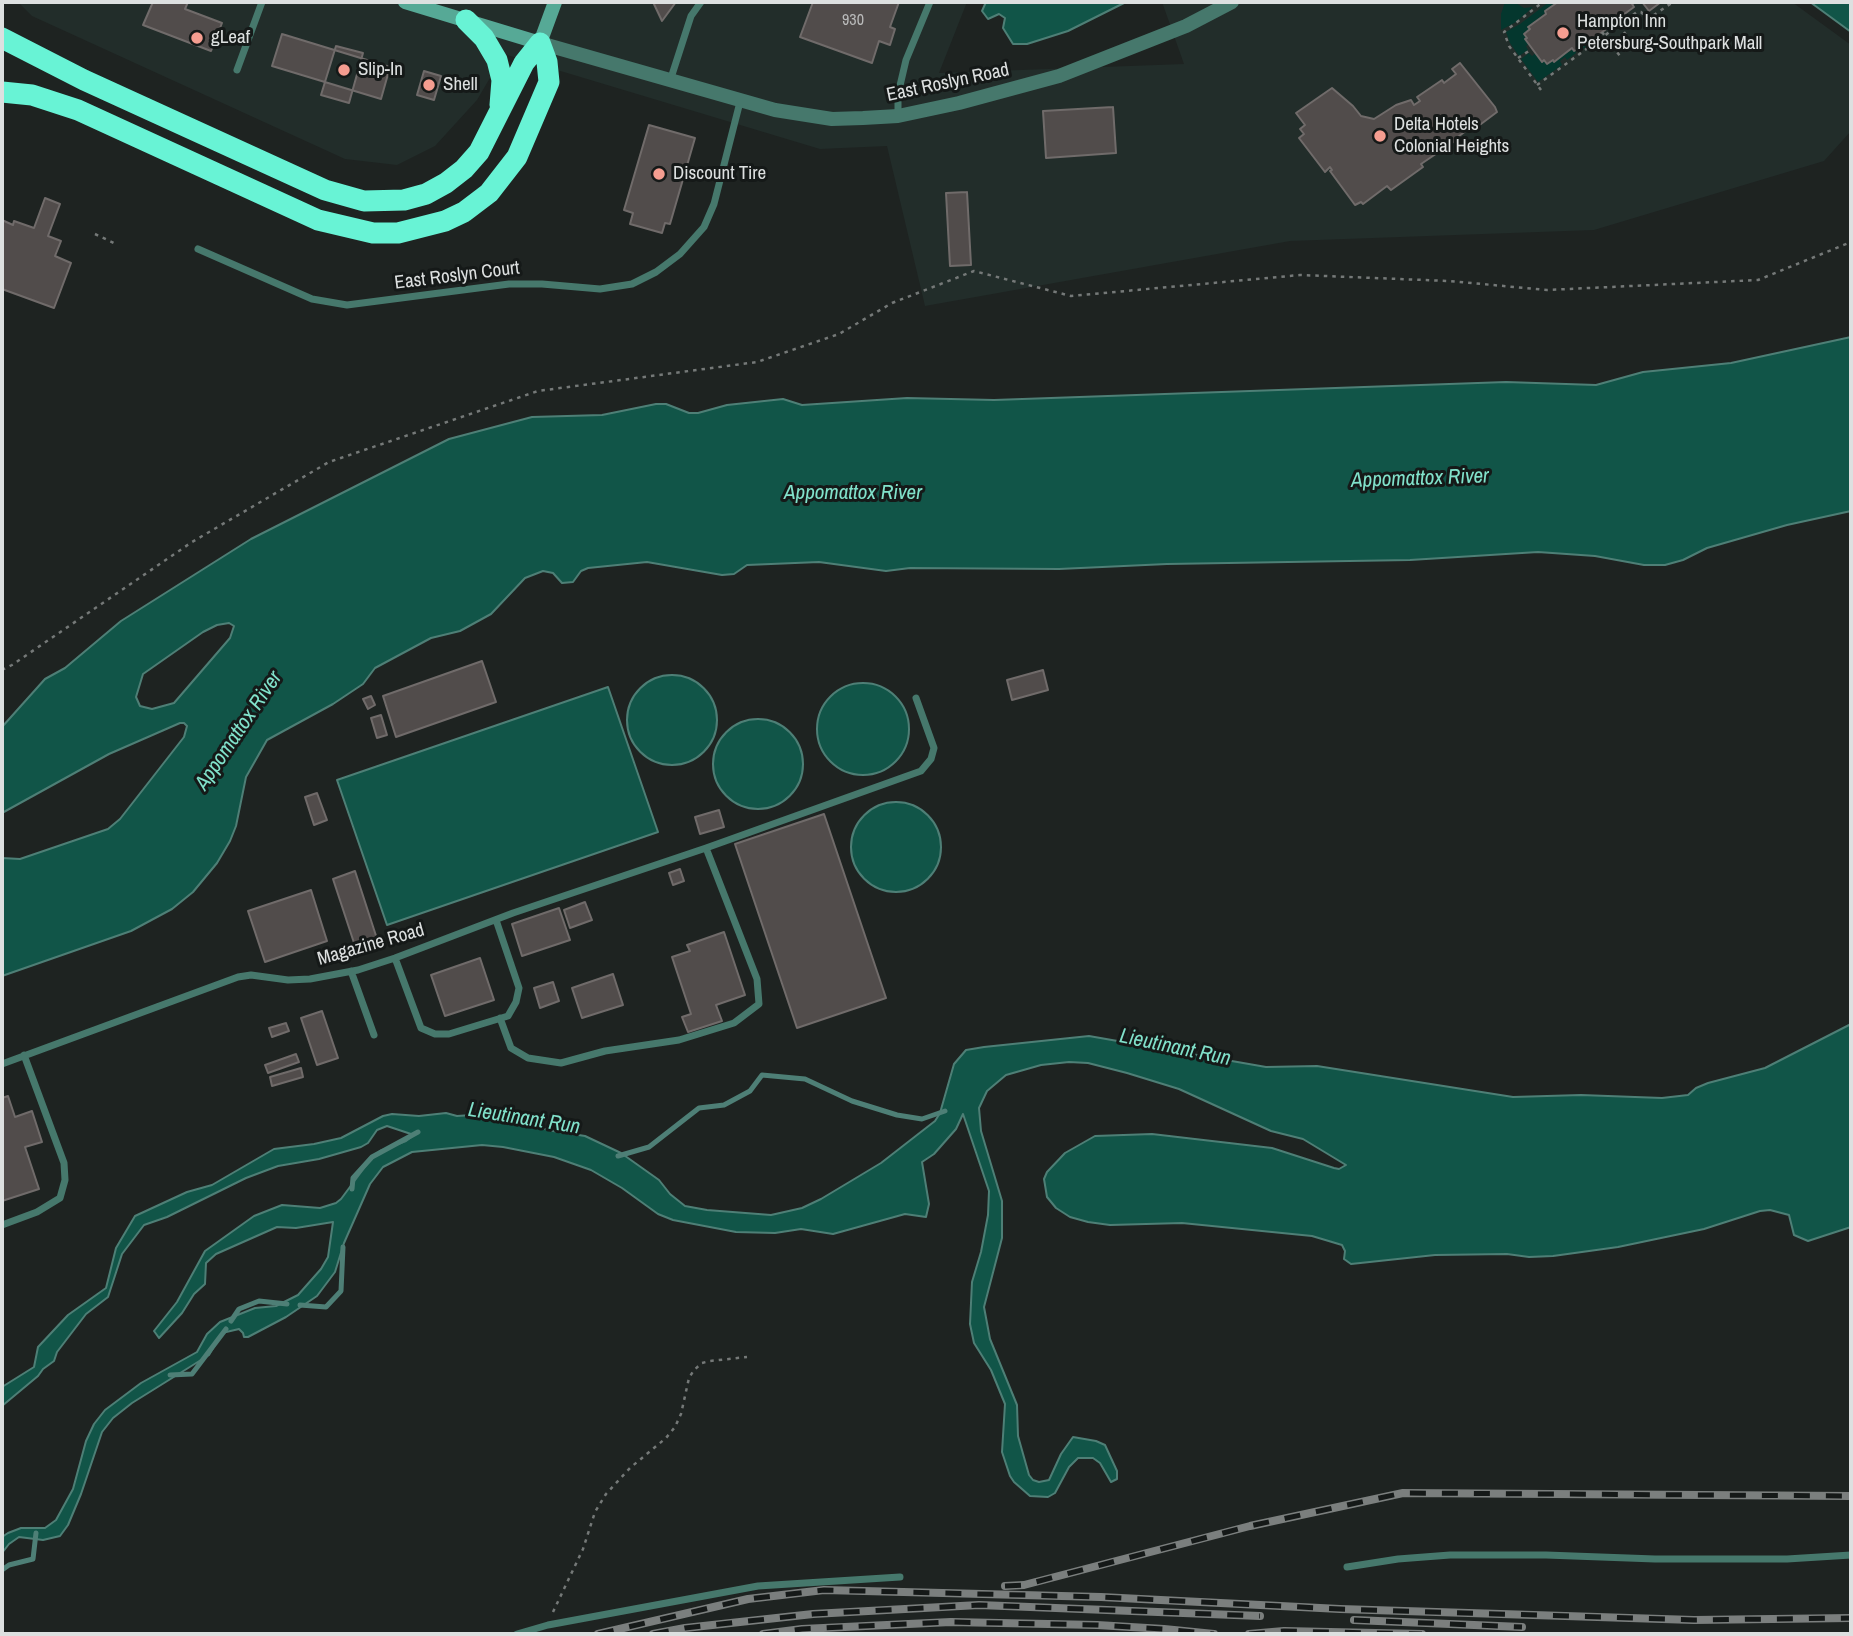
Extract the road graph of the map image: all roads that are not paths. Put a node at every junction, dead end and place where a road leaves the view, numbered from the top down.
1 (262, 2) edge
2 (405, 2) edge
3 (555, 2) edge
4 (930, 2) edge
5 (1232, 2) edge
6 (699, 4) edge
7 (466, 20) junction
8 (2, 38) edge
9 (540, 43) junction
10 (237, 70) dead end
11 (670, 81) junction
12 (2, 92) edge
13 (740, 102) junction
14 (499, 116) junction
15 (898, 116) junction
16 (198, 249) dead end
17 (916, 698) dead end
18 (706, 848) junction
19 (496, 920) junction
20 (395, 958) junction
21 (351, 971) junction
22 (500, 1018) junction
23 (374, 1035) dead end
24 (24, 1055) junction
25 (2, 1063) edge
26 (2, 1225) edge
27 (1851, 1555) edge
28 (1347, 1567) dead end
29 (900, 1577) dead end
30 (517, 1634) edge

1 - 10 lane
2 - 7 main road
3 - 9 main road
4 - 15 lane
5 - 15 street, East Roslyn Road
6 - 11 lane
7 - 9 main road
7 - 14 highway
8 - 14 highway
9 - 11 street, East Roslyn Road
9 - 12 highway
9 - 14 highway
11 - 13 street, East Roslyn Road
13 - 15 street, East Roslyn Road
13 - 16 lane, East Roslyn Court
17 - 18 lane, Magazine Road
18 - 19 lane, Magazine Road
18 - 22 lane
19 - 20 lane, Magazine Road
19 - 22 lane
20 - 21 lane, Magazine Road
20 - 22 lane
21 - 23 lane
21 - 24 lane, Magazine Road
24 - 25 lane, Magazine Road
24 - 26 lane
27 - 28 lane
29 - 30 lane

